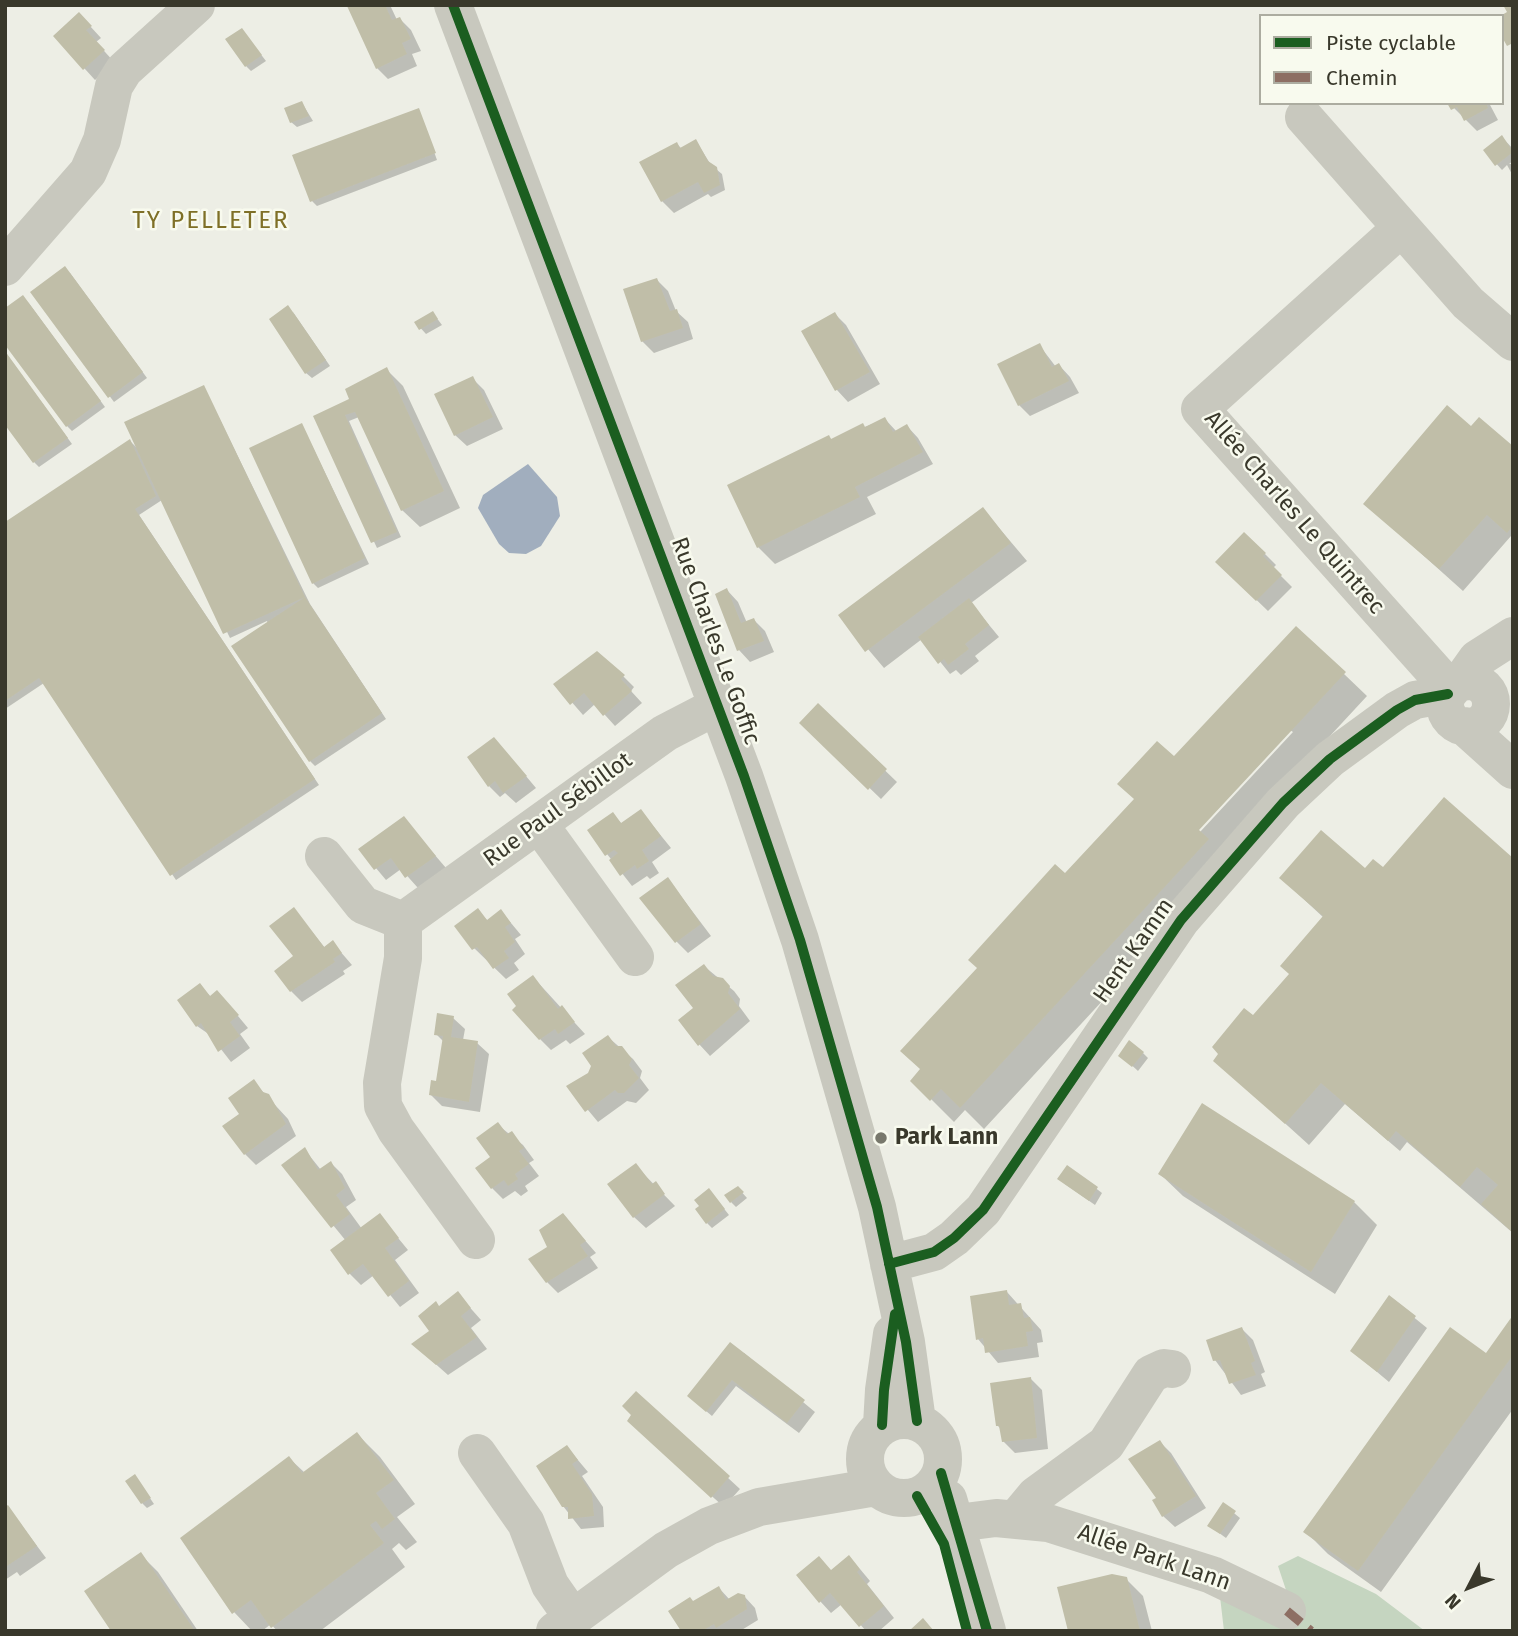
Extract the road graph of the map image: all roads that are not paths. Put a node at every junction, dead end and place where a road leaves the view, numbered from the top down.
1 (196, 5) edge
2 (453, 5) edge
3 (1304, 117) dead end
4 (1400, 229) junction
5 (5, 267) edge
6 (1513, 342) edge
7 (1513, 636) edge
8 (1466, 703) junction
9 (717, 706) junction
10 (1513, 747) edge
11 (1513, 770) edge
12 (538, 824) junction
13 (324, 856) dead end
14 (403, 921) junction
15 (635, 957) dead end
16 (476, 1240) dead end
17 (889, 1264) junction
18 (1172, 1369) dead end
19 (885, 1447) junction
20 (477, 1453) dead end
21 (929, 1485) junction
22 (1016, 1519) junction
23 (957, 1523) junction
24 (1287, 1611) dead end
25 (564, 1624) edge
26 (967, 1631) edge
27 (987, 1631) edge

1 - 5 street
2 - 9 street, Rue Charles Le Goffic
3 - 4 street
4 - 6 street
4 - 8 street, Allée Charles Le Quintrec
7 - 8 street
8 - 10 street
8 - 11 street
8 - 17 street, Hent Kamm
9 - 12 street, Rue Paul Sébillot
9 - 17 street, Rue Charles Le Goffic
12 - 14 street, Rue Paul Sébillot
12 - 15 street
13 - 14 street
14 - 16 street
17 - 19 street, Rue Charles Le Goffic
18 - 22 street
19 - 21 street
19 - 21 street
19 - 25 street
20 - 25 street
21 - 23 street
21 - 26 street
22 - 23 street, Allée Park Lann
22 - 24 street, Allée Park Lann
23 - 27 street

